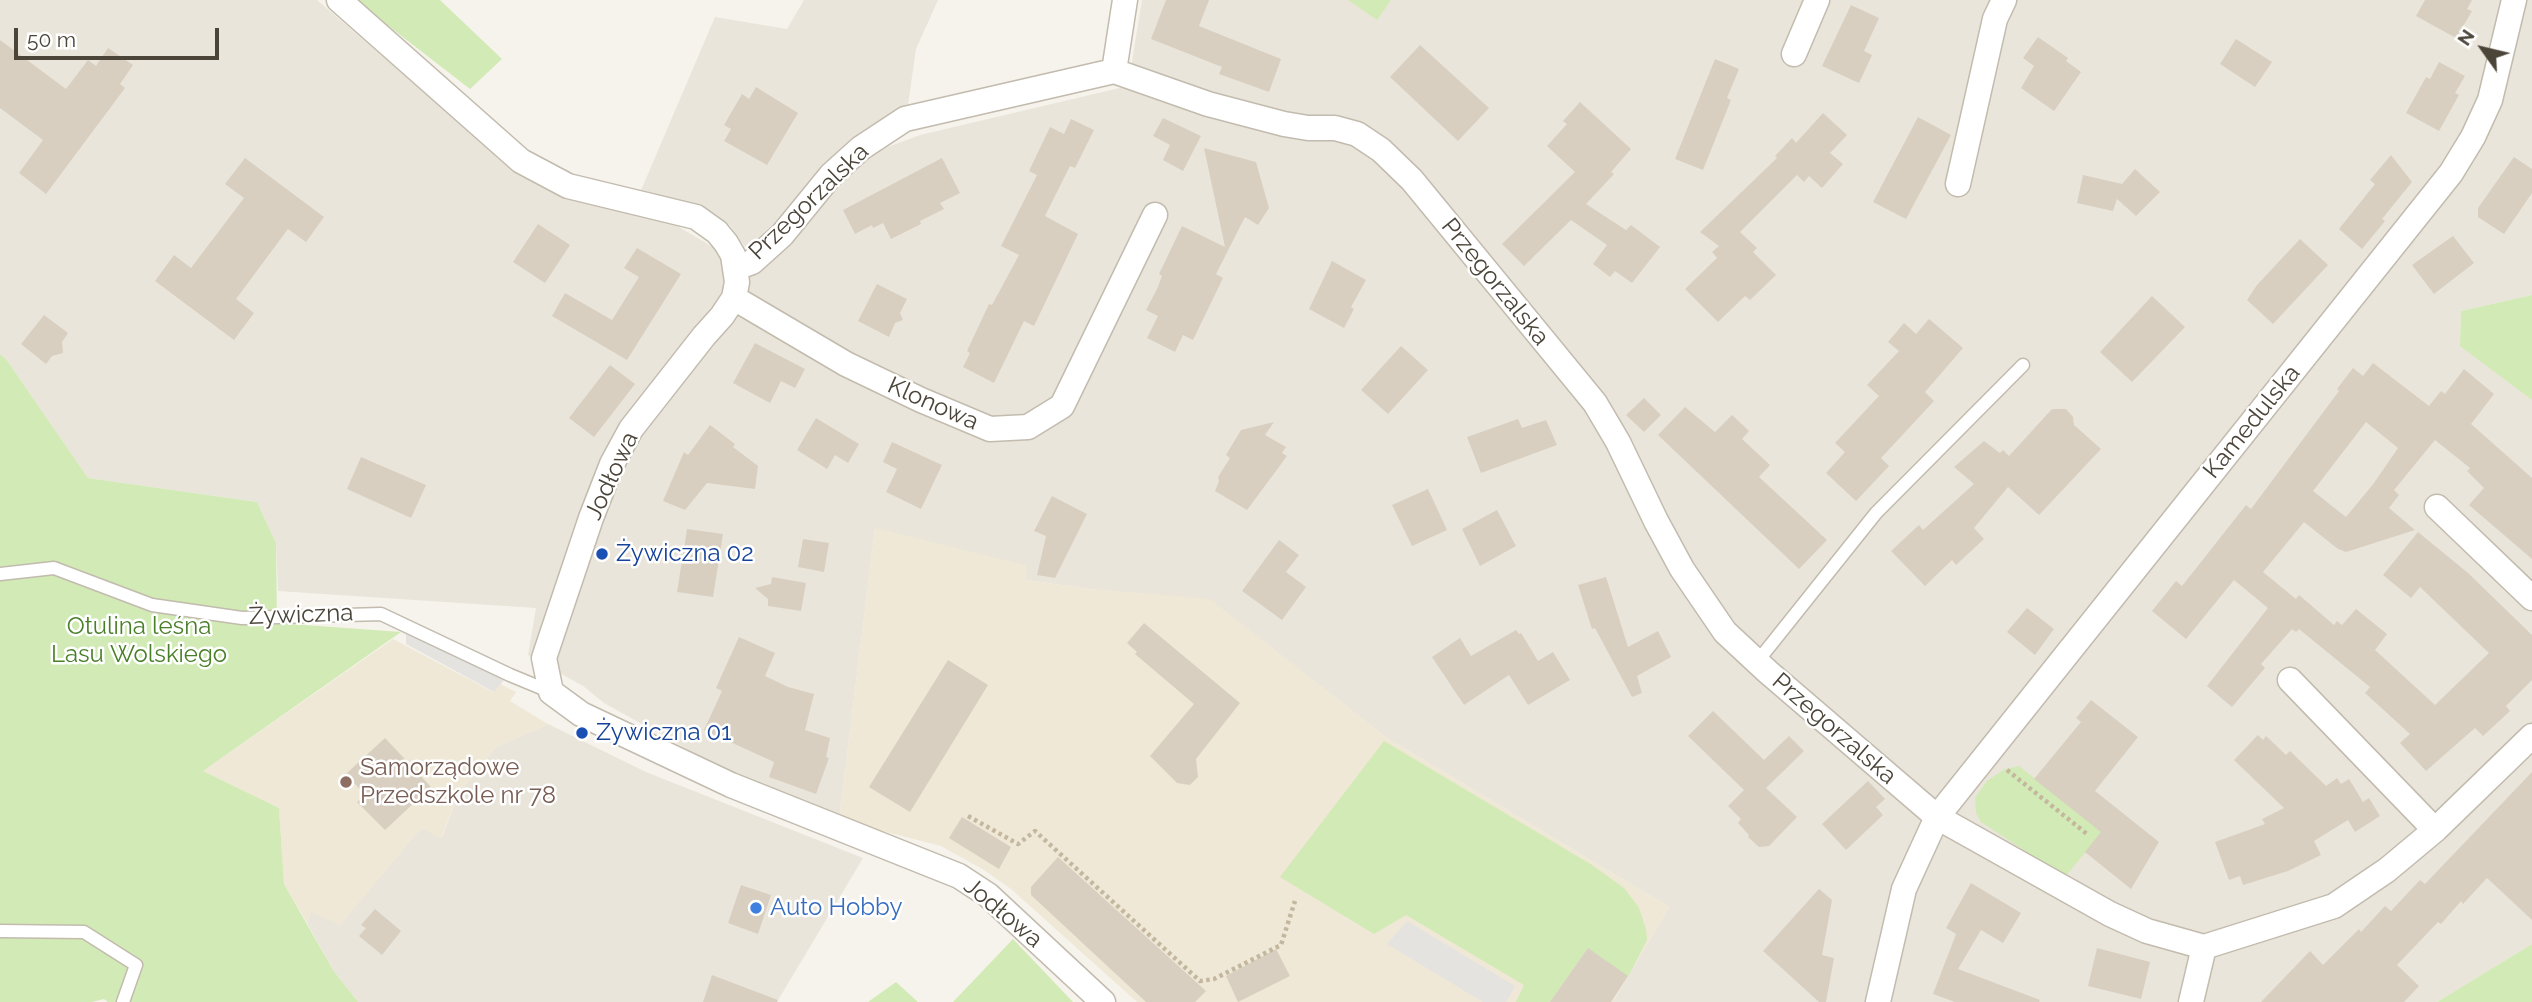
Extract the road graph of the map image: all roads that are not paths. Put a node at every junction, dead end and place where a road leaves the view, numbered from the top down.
1 (339, 0) edge
2 (1125, 0) edge
3 (1817, 0) edge
4 (2004, 0) edge
5 (2514, 0) edge
6 (1794, 54) dead end
7 (1114, 71) junction
8 (1958, 184) dead end
9 (1155, 215) dead end
10 (736, 268) junction
11 (734, 298) junction
12 (2023, 365) dead end
13 (2437, 507) dead end
14 (0, 574) edge
15 (2532, 598) edge
16 (1757, 662) junction
17 (2290, 680) dead end
18 (551, 692) junction
19 (2532, 736) edge
20 (1937, 817) junction
21 (2435, 830) junction
22 (0, 931) edge
23 (2204, 947) junction
24 (123, 1002) edge
25 (1103, 1002) edge
26 (1878, 1002) edge
27 (2191, 1002) edge

1 - 10 street
2 - 7 street
3 - 6 street
4 - 8 street
5 - 20 street, Kamedulska
7 - 10 street, Przegorzalska
7 - 16 street, Przegorzalska
9 - 11 street, Klonowa
10 - 11 street
11 - 18 street, Jodłowa
12 - 16 lane
13 - 15 street
14 - 18 lane, Żywiczna
16 - 20 street, Przegorzalska
17 - 21 street
18 - 25 street, Jodłowa
19 - 21 street
20 - 23 street, Przegorzalska
20 - 26 street
21 - 23 street
22 - 24 lane
23 - 27 street

